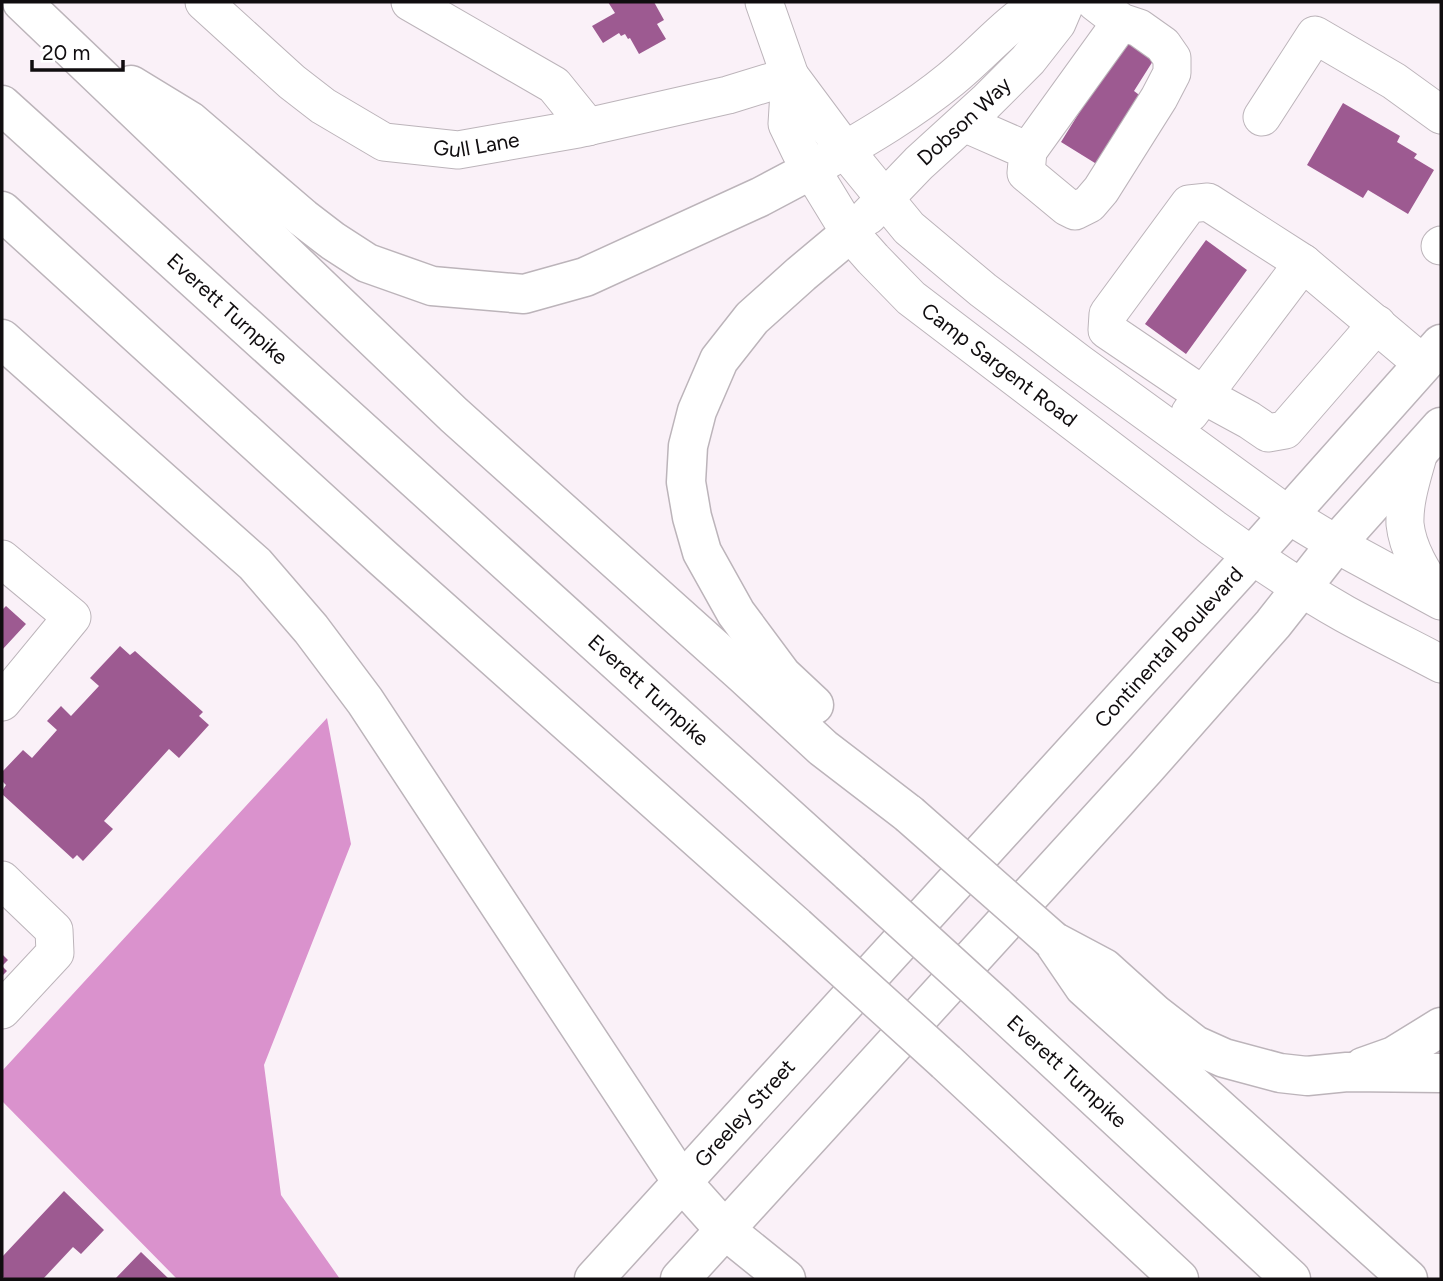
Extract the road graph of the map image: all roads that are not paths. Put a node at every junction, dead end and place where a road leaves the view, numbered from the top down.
1 (22, 2) edge
2 (204, 2) edge
3 (410, 2) edge
4 (764, 2) edge
5 (1055, 9) edge
6 (1107, 23) edge
7 (70, 49) junction
8 (790, 76) junction
9 (2, 105) edge
10 (1441, 115) edge
11 (1262, 117) dead end
12 (964, 123) junction
13 (588, 127) junction
14 (845, 150) junction
15 (1028, 151) junction
16 (811, 170) junction
17 (885, 200) junction
18 (2, 211) edge
19 (850, 233) junction
20 (1303, 262) junction
21 (1377, 324) junction
22 (2, 339) edge
23 (1432, 354) edge
24 (1203, 395) junction
25 (1177, 435) junction
26 (1430, 440) edge
27 (1288, 515) junction
28 (1336, 544) junction
29 (1252, 556) junction
30 (2, 559) edge
31 (1302, 589) junction
32 (1441, 601) edge
33 (1441, 664) edge
34 (2, 702) edge
35 (909, 814) junction
36 (2, 880) edge
37 (1052, 940) junction
38 (896, 948) joint
39 (2, 1010) edge
40 (1441, 1027) edge
41 (1347, 1072) junction
42 (1441, 1073) edge
43 (682, 1182) junction
44 (724, 1229) junction
45 (594, 1279) edge
46 (680, 1279) edge
47 (786, 1279) edge
48 (1179, 1279) edge
49 (1291, 1279) edge
50 (1409, 1279) edge

1 - 7 main road
2 - 13 street, Gull Lane
3 - 13 street
4 - 8 street, Camp Sargent Road
5 - 6 street
5 - 12 street, Dobson Way
5 - 14 street, Dobson Way
6 - 15 street
6 - 15 street
7 - 16 main road
7 - 35 main road
8 - 13 street, Gull Lane
8 - 14 street, Camp Sargent Road
8 - 16 street, Camp Sargent Road
9 - 49 main road, Everett Turnpike, bridge
10 - 11 street
12 - 15 street
12 - 17 street, Dobson Way
14 - 16 street, Dobson Way
14 - 17 street, Camp Sargent Road
16 - 19 street, Camp Sargent Road
17 - 19 street, Dobson Way
17 - 25 street, Camp Sargent Road
18 - 48 main road, bridge
19 - 29 street, Camp Sargent Road
19 - 35 main road
20 - 21 street
20 - 24 street
20 - 24 street
21 - 23 street
21 - 24 street
22 - 43 main road
23 - 27 main road, Continental Boulevard
24 - 25 street
25 - 27 street, Camp Sargent Road
26 - 28 main road
26 - 32 street
27 - 28 street, Camp Sargent Road
27 - 29 main road, Continental Boulevard
28 - 31 main road
28 - 32 street, Camp Sargent Road
29 - 31 street, Camp Sargent Road
29 - 38 main road, Continental Boulevard
30 - 34 street
31 - 33 street, Camp Sargent Road
31 - 44 main road
35 - 37 main road, bridge
36 - 39 street
37 - 41 main road
37 - 50 main road
38 - 43 main road, Greeley Street
40 - 41 main road
41 - 42 main road
43 - 44 main road
43 - 45 main road, Greeley Street
44 - 46 main road
44 - 47 main road

